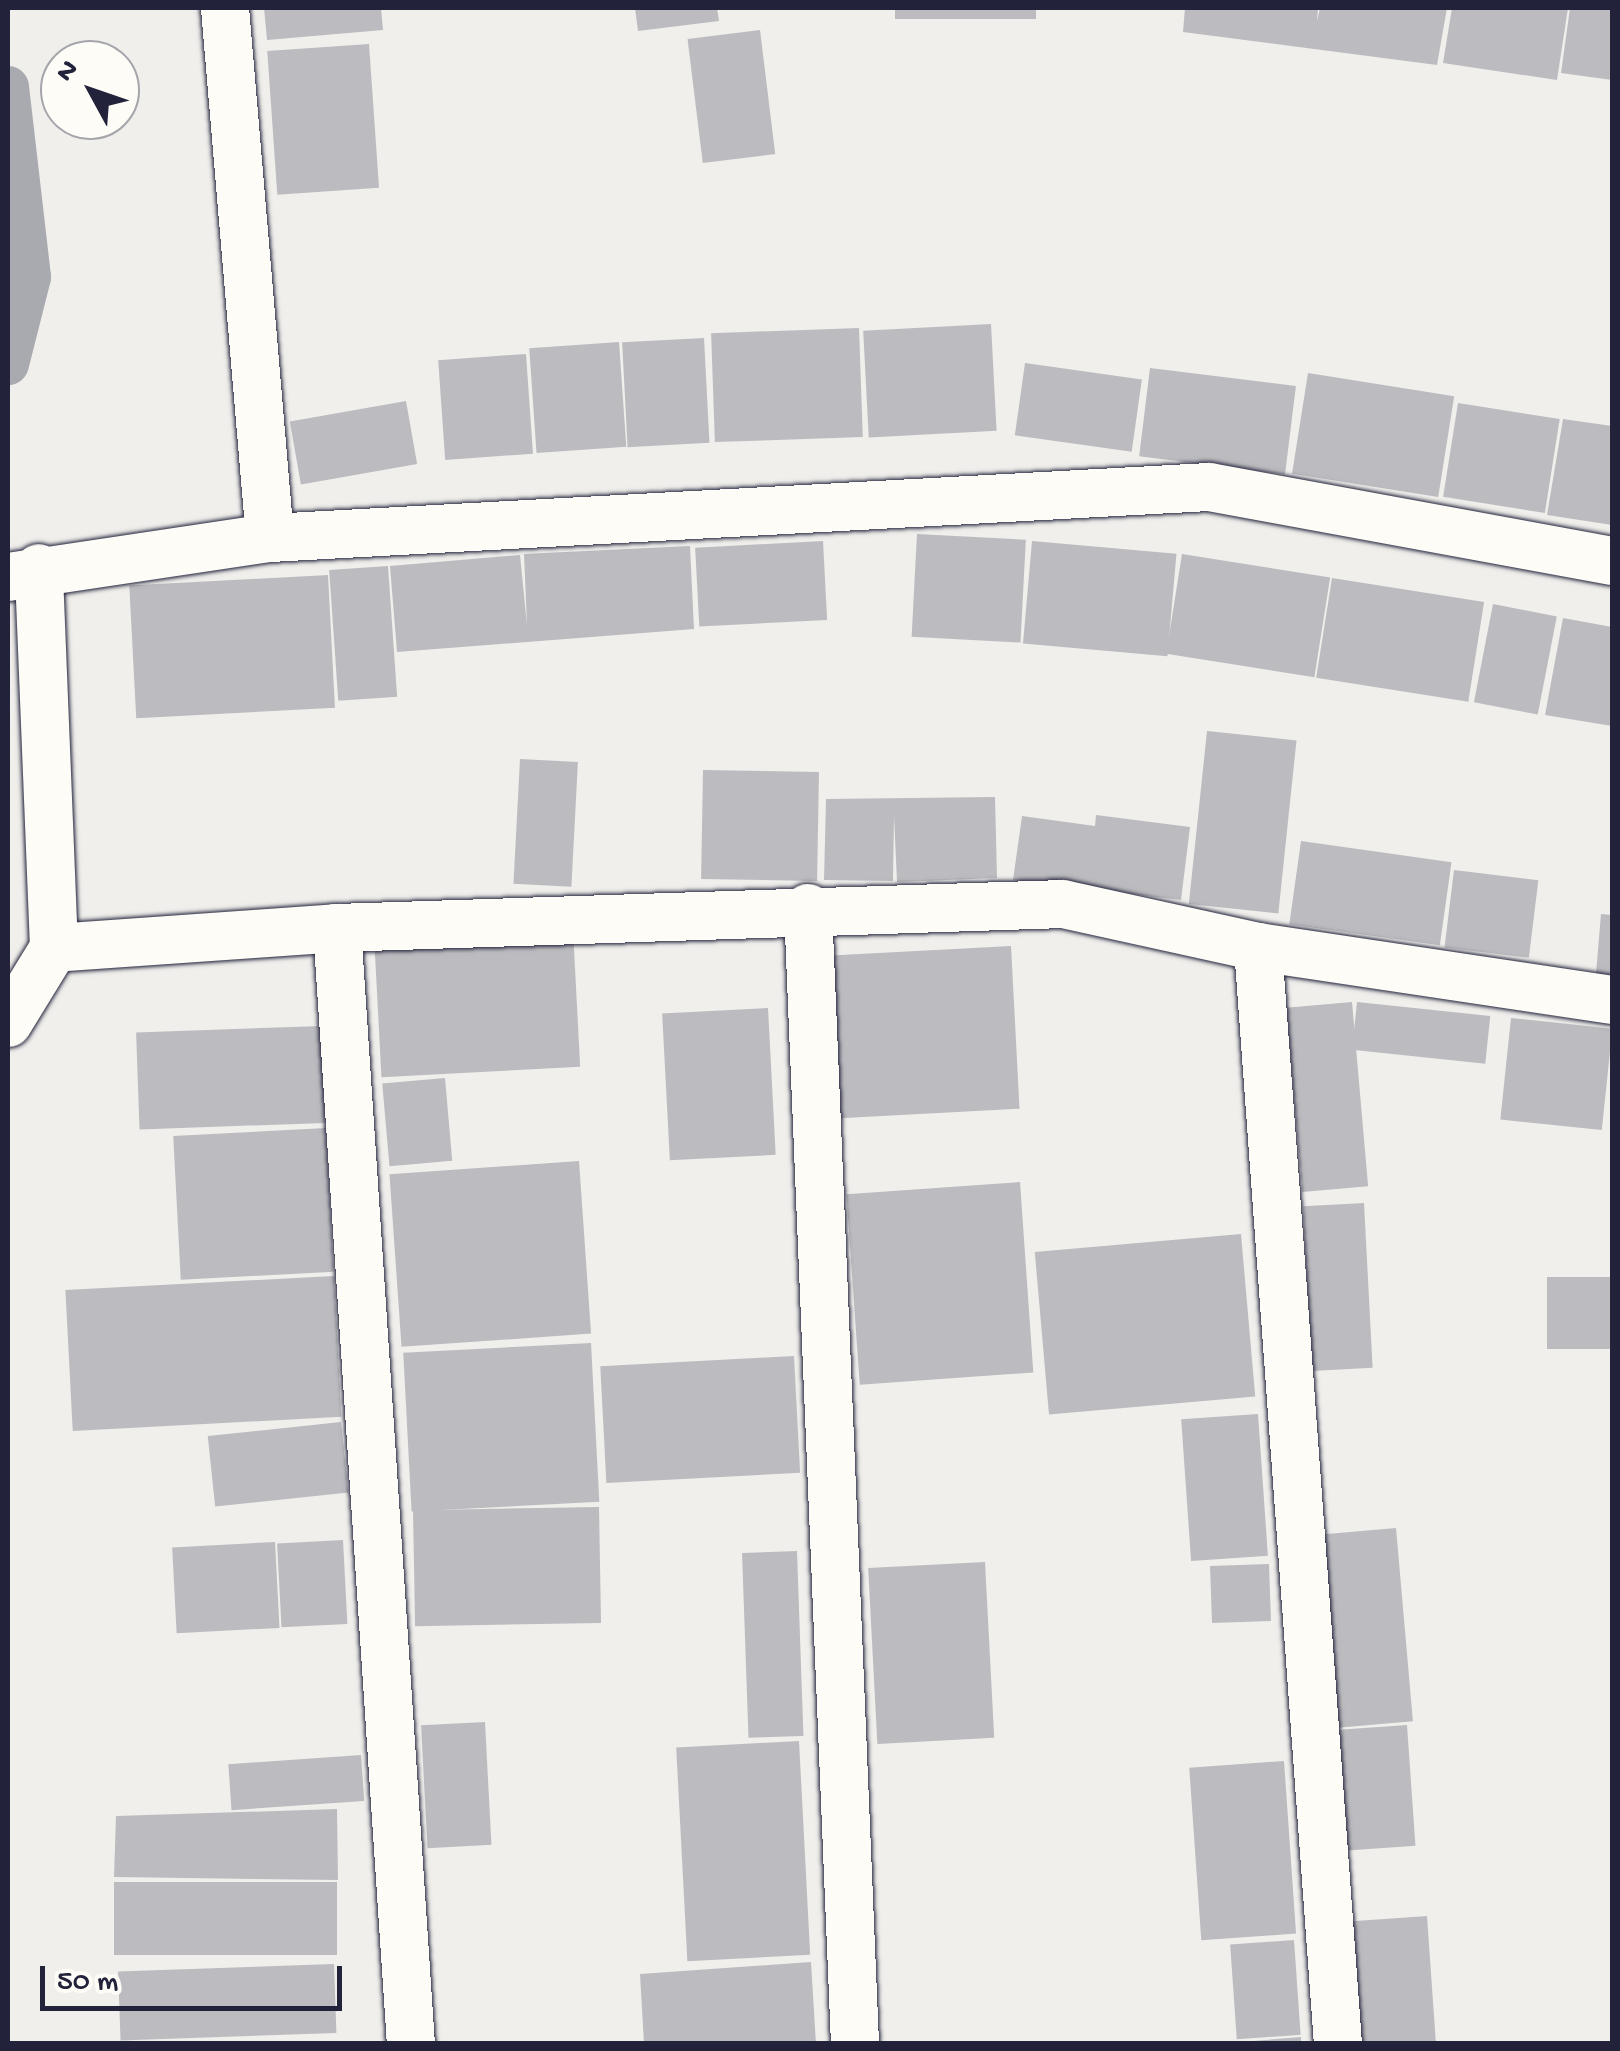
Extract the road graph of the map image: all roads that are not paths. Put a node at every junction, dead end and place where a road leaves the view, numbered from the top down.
1 (225, 8) edge
2 (270, 538) junction
3 (1612, 561) edge
4 (23, 573) edge
5 (808, 908) junction
6 (337, 928) junction
7 (1258, 947) junction
8 (54, 948) junction
9 (1612, 1000) edge
10 (8, 1023) edge
11 (412, 2044) edge
12 (855, 2044) edge
13 (1338, 2044) edge

1 - 2 street
2 - 3 street
2 - 4 street
4 - 8 street
5 - 6 street
5 - 7 street
5 - 12 street
6 - 8 street
6 - 11 street
7 - 9 street
7 - 13 street
8 - 10 street

